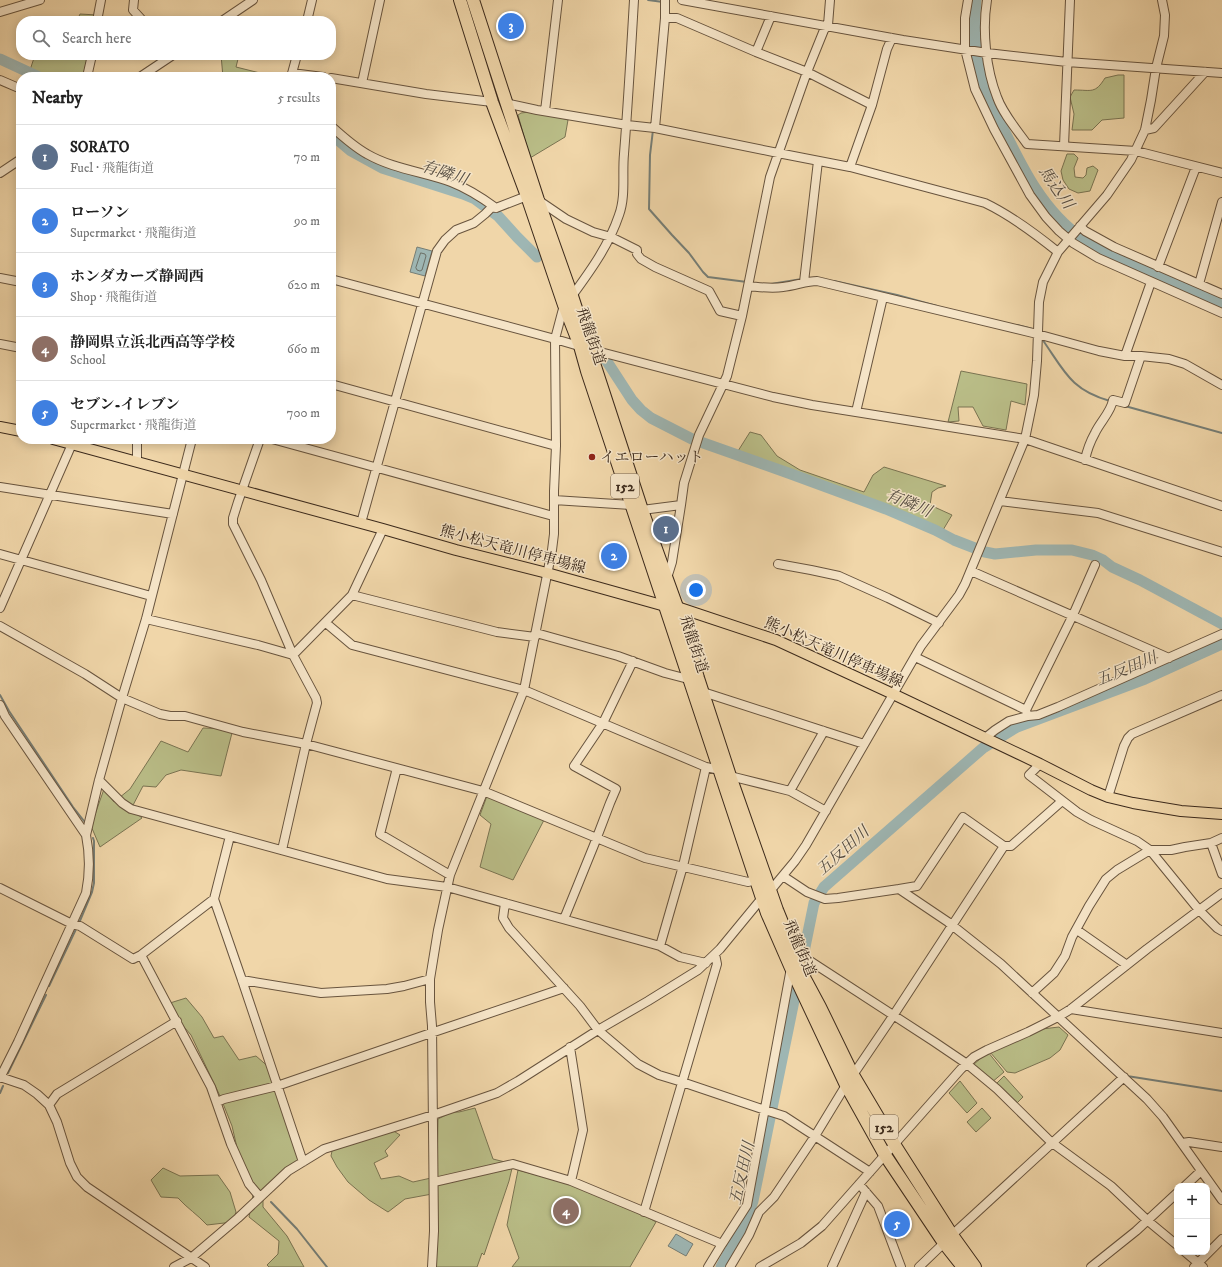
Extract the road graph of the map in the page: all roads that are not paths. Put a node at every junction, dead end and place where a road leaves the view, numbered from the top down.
1 (40, 0) edge
2 (100, 0) edge
3 (134, 0) edge
4 (252, 0) edge
5 (312, 0) edge
6 (380, 0) edge
7 (460, 0) edge
8 (473, 0) edge
9 (558, 0) edge
10 (634, 0) edge
11 (665, 0) edge
12 (682, 0) edge
13 (830, 0) edge
14 (968, 0) edge
15 (987, 0) edge
16 (1070, 0) edge
17 (1162, 0) edge
18 (0, 12) edge
19 (98, 16) edge
20 (138, 16) edge
21 (229, 16) edge
22 (307, 16) edge
23 (771, 16) junction
24 (666, 18) junction
25 (828, 25) junction
26 (892, 38) junction
27 (966, 49) junction
28 (756, 52) junction
29 (986, 53) junction
30 (91, 60) edge
31 (166, 60) edge
32 (296, 60) edge
33 (1067, 62) junction
34 (1156, 68) junction
35 (88, 72) edge
36 (148, 72) edge
37 (293, 72) edge
38 (807, 72) junction
39 (1205, 72) junction
40 (1222, 73) edge
41 (336, 79) edge
42 (0, 80) edge
43 (362, 83) junction
44 (16, 88) edge
45 (492, 102) junction
46 (505, 103) junction
47 (872, 105) junction
48 (545, 111) junction
49 (627, 125) junction
50 (655, 128) junction
51 (336, 130) edge
52 (1145, 130) junction
53 (1064, 146) junction
54 (1136, 151) junction
55 (778, 153) junction
56 (818, 161) junction
57 (16, 162) edge
58 (850, 166) junction
59 (1196, 167) junction
60 (0, 173) edge
61 (1222, 173) edge
62 (532, 198) junction
63 (1222, 202) edge
64 (494, 208) junction
65 (1080, 226) junction
66 (611, 237) junction
67 (1069, 238) junction
68 (1058, 252) junction
69 (1158, 267) junction
70 (0, 278) edge
71 (805, 279) junction
72 (336, 280) edge
73 (16, 281) edge
74 (1151, 282) junction
75 (749, 283) junction
76 (1198, 284) junction
77 (1222, 294) edge
78 (572, 296) junction
79 (883, 297) junction
80 (422, 303) junction
81 (564, 305) junction
82 (1222, 313) edge
83 (742, 316) junction
84 (1037, 334) junction
85 (555, 339) junction
86 (0, 344) edge
87 (16, 347) edge
88 (584, 348) junction
89 (1125, 356) junction
90 (1140, 356) junction
91 (1222, 384) edge
92 (336, 385) edge
93 (723, 385) junction
94 (394, 402) junction
95 (856, 412) junction
96 (0, 427) edge
97 (16, 430) edge
98 (1025, 439) junction
99 (75, 444) edge
100 (82, 444) edge
101 (137, 444) edge
102 (191, 444) edge
103 (258, 444) edge
104 (291, 444) edge
105 (556, 446) junction
106 (1085, 460) junction
107 (137, 462) junction
108 (376, 467) junction
109 (183, 474) junction
110 (0, 487) edge
111 (242, 490) junction
112 (50, 495) junction
113 (554, 500) junction
114 (1000, 501) junction
115 (631, 505) junction
116 (681, 505) junction
117 (1222, 506) edge
118 (642, 510) junction
119 (173, 514) junction
120 (553, 516) junction
121 (361, 523) junction
122 (383, 529) junction
123 (1222, 552) edge
124 (0, 554) edge
125 (22, 559) junction
126 (778, 564) dead end
127 (1095, 564) dead end
128 (970, 571) junction
129 (547, 573) junction
130 (667, 578) junction
131 (352, 595) junction
132 (151, 596) junction
133 (671, 607) junction
134 (0, 608) edge
135 (1073, 615) junction
136 (146, 619) junction
137 (326, 623) junction
138 (939, 623) junction
139 (0, 626) edge
140 (1222, 634) edge
141 (535, 635) junction
142 (293, 655) junction
143 (915, 657) junction
144 (1169, 658) junction
145 (633, 661) junction
146 (688, 679) junction
147 (524, 690) junction
148 (703, 692) junction
149 (894, 694) junction
150 (1222, 694) edge
151 (122, 698) junction
152 (0, 706) edge
153 (1027, 713) junction
154 (603, 723) junction
155 (824, 731) junction
156 (986, 739) junction
157 (306, 744) junction
158 (864, 744) junction
159 (1040, 764) junction
160 (706, 767) junction
161 (397, 768) junction
162 (725, 773) junction
163 (99, 780) junction
164 (483, 791) junction
165 (790, 791) junction
166 (1108, 797) junction
167 (1062, 801) junction
168 (826, 812) junction
169 (1222, 814) edge
170 (86, 835) junction
171 (230, 836) junction
172 (597, 838) junction
173 (1222, 838) edge
174 (1211, 843) junction
175 (1004, 846) junction
176 (282, 850) junction
177 (1150, 850) junction
178 (683, 866) junction
179 (1222, 874) edge
180 (450, 875) junction
181 (783, 876) junction
182 (756, 880) junction
183 (447, 887) junction
184 (0, 888) edge
185 (899, 889) junction
186 (1222, 893) edge
187 (766, 894) junction
188 (214, 899) junction
189 (505, 903) junction
190 (1199, 910) junction
191 (564, 920) junction
192 (76, 925) junction
193 (953, 926) junction
194 (1076, 930) junction
195 (1222, 932) edge
196 (660, 946) junction
197 (715, 954) junction
198 (141, 955) junction
199 (706, 963) junction
200 (1127, 965) junction
201 (791, 970) junction
202 (430, 979) junction
203 (805, 979) junction
204 (242, 980) junction
205 (564, 988) junction
206 (1032, 993) junction
207 (1071, 1009) junction
208 (894, 1016) junction
209 (1058, 1017) junction
210 (177, 1021) junction
211 (598, 1030) junction
212 (431, 1033) junction
213 (1222, 1034) edge
214 (570, 1047) junction
215 (0, 1057) edge
216 (967, 1064) junction
217 (6, 1065) junction
218 (0, 1077) edge
219 (1124, 1077) junction
220 (850, 1080) junction
221 (682, 1082) junction
222 (277, 1086) junction
223 (217, 1102) junction
224 (49, 1104) junction
225 (766, 1110) junction
226 (433, 1115) junction
227 (814, 1136) junction
228 (1051, 1142) junction
229 (894, 1144) junction
230 (1182, 1144) junction
231 (1222, 1147) edge
232 (885, 1155) junction
233 (303, 1162) junction
234 (1201, 1171) junction
235 (870, 1172) junction
236 (571, 1180) junction
237 (434, 1182) junction
238 (1188, 1183) edge
239 (859, 1184) junction
240 (866, 1192) junction
241 (1174, 1196) edge
242 (260, 1197) junction
243 (1222, 1200) edge
244 (644, 1212) junction
245 (1148, 1221) junction
246 (948, 1239) junction
247 (1222, 1239) edge
248 (1174, 1243) edge
249 (722, 1244) junction
250 (1188, 1255) edge
251 (191, 1258) junction
252 (1198, 1266) edge
253 (174, 1267) edge
254 (205, 1267) edge
255 (432, 1267) edge
256 (708, 1267) edge
257 (730, 1267) edge
258 (760, 1267) edge
259 (832, 1267) edge
260 (901, 1267) edge
261 (919, 1267) edge
262 (963, 1267) edge
263 (975, 1267) edge
264 (1091, 1267) edge

1 - 18 street
2 - 19 street
3 - 20 street
4 - 21 street
5 - 22 street
6 - 43 street
7 - 45 highway, 飛龍街道 / 152
8 - 46 highway, 飛龍街道 / 152
9 - 48 street
10 - 49 street
11 - 24 street
12 - 23 street
13 - 25 street
14 - 27 street
15 - 29 street
16 - 33 street
17 - 34 street
23 - 25 street
23 - 28 street
24 - 28 street
24 - 50 street
25 - 26 street
25 - 38 street
26 - 27 street
26 - 47 street
27 - 29 street
27 - 67 street
28 - 38 street
29 - 33 street
29 - 53 street
30 - 35 street
31 - 36 street
32 - 37 street
33 - 34 street
33 - 53 street
34 - 39 street
34 - 52 street
38 - 47 street
38 - 55 street
39 - 40 street
39 - 52 street
41 - 43 street
42 - 44 street
43 - 45 street
45 - 62 highway, 飛龍街道 / 152
46 - 48 street
46 - 62 highway, 飛龍街道 / 152
47 - 58 street
48 - 49 street
49 - 50 street
49 - 66 street
50 - 55 street
51 - 64 street
52 - 54 street
53 - 54 street
54 - 59 street
54 - 65 street
55 - 56 street
55 - 75 street
56 - 58 street
56 - 71 street
57 - 60 street
58 - 68 street
59 - 61 street
59 - 69 street
62 - 64 street
62 - 66 street
62 - 78 highway, 飛龍街道 / 152
62 - 81 highway, 飛龍街道 / 152
63 - 76 street
64 - 80 street
65 - 67 street
65 - 69 street
66 - 78 street
66 - 83 street
67 - 68 street
67 - 74 street
68 - 84 street
69 - 76 street
70 - 73 street
71 - 75 street
71 - 79 street
72 - 80 street
74 - 82 street
74 - 89 street
75 - 83 street
76 - 77 street
78 - 88 highway, 飛龍街道 / 152
79 - 84 street
79 - 95 street
80 - 85 street
80 - 94 street
81 - 85 street
81 - 88 highway, 飛龍街道 / 152
83 - 93 street
84 - 89 street
84 - 98 street
85 - 88 street
85 - 105 street
86 - 87 street
88 - 93 street
88 - 115 highway, 飛龍街道 / 152
88 - 118 highway, 飛龍街道 / 152
89 - 90 street
90 - 91 street
90 - 106 street
92 - 94 street
93 - 95 street
93 - 116 street
94 - 105 street
94 - 108 street
95 - 98 street
96 - 97 main road
98 - 106 street
98 - 114 street
99 - 112 street
100 - 107 main road, 熊小松天竜川停車場線
101 - 107 street
102 - 109 street
103 - 111 street
104 - 108 street
105 - 113 street
106 - 117 street
107 - 109 main road, 熊小松天竜川停車場線
108 - 120 street
108 - 121 street
109 - 111 main road, 熊小松天竜川停車場線
109 - 119 street
110 - 112 street
111 - 121 main road, 熊小松天竜川停車場線
111 - 142 street
112 - 119 street
112 - 125 street
113 - 115 street
113 - 120 street
114 - 123 street
114 - 128 street
115 - 133 highway, 飛龍街道 / 152
116 - 118 street
116 - 130 street
118 - 130 highway, 飛龍街道 / 152
119 - 132 street
120 - 129 street
121 - 122 main road, 熊小松天竜川停車場線
122 - 129 main road, 熊小松天竜川停車場線
122 - 131 street
124 - 125 street
125 - 132 street
125 - 134 street
126 - 138 street
127 - 135 street
128 - 135 street
128 - 138 street
129 - 133 main road, 熊小松天竜川停車場線
129 - 141 street
130 - 133 highway, 飛龍街道 / 152
131 - 137 street
131 - 141 street
132 - 136 street
133 - 146 highway, 飛龍街道 / 152
133 - 148 highway, 飛龍街道 / 152
133 - 149 main road, 熊小松天竜川停車場線
135 - 144 street
135 - 153 street
136 - 142 street
136 - 151 street
137 - 142 street
137 - 147 street
138 - 143 street
139 - 151 street
140 - 144 street
141 - 145 street
141 - 147 street
142 - 157 street
143 - 149 street
143 - 153 street
144 - 153 street
145 - 146 street
145 - 154 street
146 - 162 highway, 飛龍街道 / 152
147 - 154 street
147 - 164 street
148 - 155 street
148 - 162 highway, 飛龍街道 / 152
149 - 156 main road, 熊小松天竜川停車場線
149 - 158 street
150 - 166 street
151 - 157 street
151 - 163 street
152 - 170 street
153 - 156 street
154 - 160 street
154 - 172 street
155 - 158 street
155 - 165 street
156 - 159 main road, 熊小松天竜川停車場線
157 - 161 street
157 - 176 street
158 - 168 street
159 - 166 main road, 熊小松天竜川停車場線
159 - 167 street
160 - 162 street
160 - 178 street
161 - 164 street
161 - 180 street
162 - 165 street
162 - 182 highway, 飛龍街道 / 152
162 - 187 highway, 飛龍街道 / 152
163 - 170 street
163 - 171 street
164 - 172 street
164 - 180 street
165 - 168 street
166 - 169 main road, 熊小松天竜川停車場線
167 - 175 street
167 - 177 street
168 - 181 street
170 - 192 street
171 - 176 street
171 - 188 street
172 - 178 street
172 - 191 street
173 - 174 street
174 - 177 street
174 - 179 street
175 - 185 street
175 - 193 street
176 - 183 street
177 - 190 street
177 - 194 street
178 - 182 street
178 - 196 street
180 - 183 street
181 - 185 street
181 - 187 street
182 - 187 highway, 飛龍街道 / 152
183 - 189 street
183 - 202 street
184 - 192 street
185 - 193 street
186 - 190 street
187 - 197 street
187 - 201 highway, 飛龍街道 / 152
187 - 203 highway, 飛龍街道 / 152
188 - 198 street
188 - 204 street
189 - 191 street
189 - 205 street
190 - 195 street
190 - 200 street
191 - 196 street
192 - 198 street
192 - 217 street
193 - 206 street
193 - 208 street
194 - 200 street
194 - 206 street
196 - 199 street
197 - 199 street
197 - 221 street
198 - 210 street
199 - 211 street
200 - 207 street
201 - 220 highway, 飛龍街道 / 152
201 - 225 street
202 - 204 street
202 - 212 street
203 - 208 street
203 - 220 highway, 飛龍街道 / 152
204 - 222 street
205 - 211 street
205 - 212 street
206 - 209 street
207 - 209 street
207 - 213 street
208 - 216 street
208 - 220 street
209 - 216 street
209 - 219 street
210 - 223 street
210 - 224 street
211 - 214 street
211 - 221 street
212 - 222 street
212 - 226 street
214 - 226 street
214 - 236 street
215 - 217 street
216 - 228 street
216 - 229 street
217 - 218 street
218 - 224 street
219 - 228 street
219 - 230 street
220 - 227 street
220 - 229 highway, 飛龍街道 / 152
220 - 232 highway, 飛龍街道 / 152
221 - 225 street
221 - 244 street
222 - 223 street
222 - 233 street
223 - 242 street
224 - 251 street
225 - 227 street
225 - 249 street
226 - 233 street
226 - 237 street
227 - 235 street
227 - 257 street
228 - 245 street
228 - 246 street
229 - 232 street
229 - 246 highway, 飛龍街道 / 152
230 - 231 street
230 - 234 street
232 - 235 street
232 - 246 highway, 飛龍街道 / 152
233 - 242 street
234 - 238 street
234 - 243 street
235 - 239 street
236 - 237 street
236 - 244 street
237 - 255 street
239 - 240 street
239 - 258 street
240 - 259 street
240 - 260 street
241 - 245 street
242 - 251 street
244 - 249 street
245 - 248 street
245 - 264 street
246 - 261 street
246 - 262 highway, 飛龍街道 / 152
246 - 263 highway, 飛龍街道 / 152
247 - 252 street
249 - 256 street
250 - 252 street
251 - 253 street
251 - 254 street

